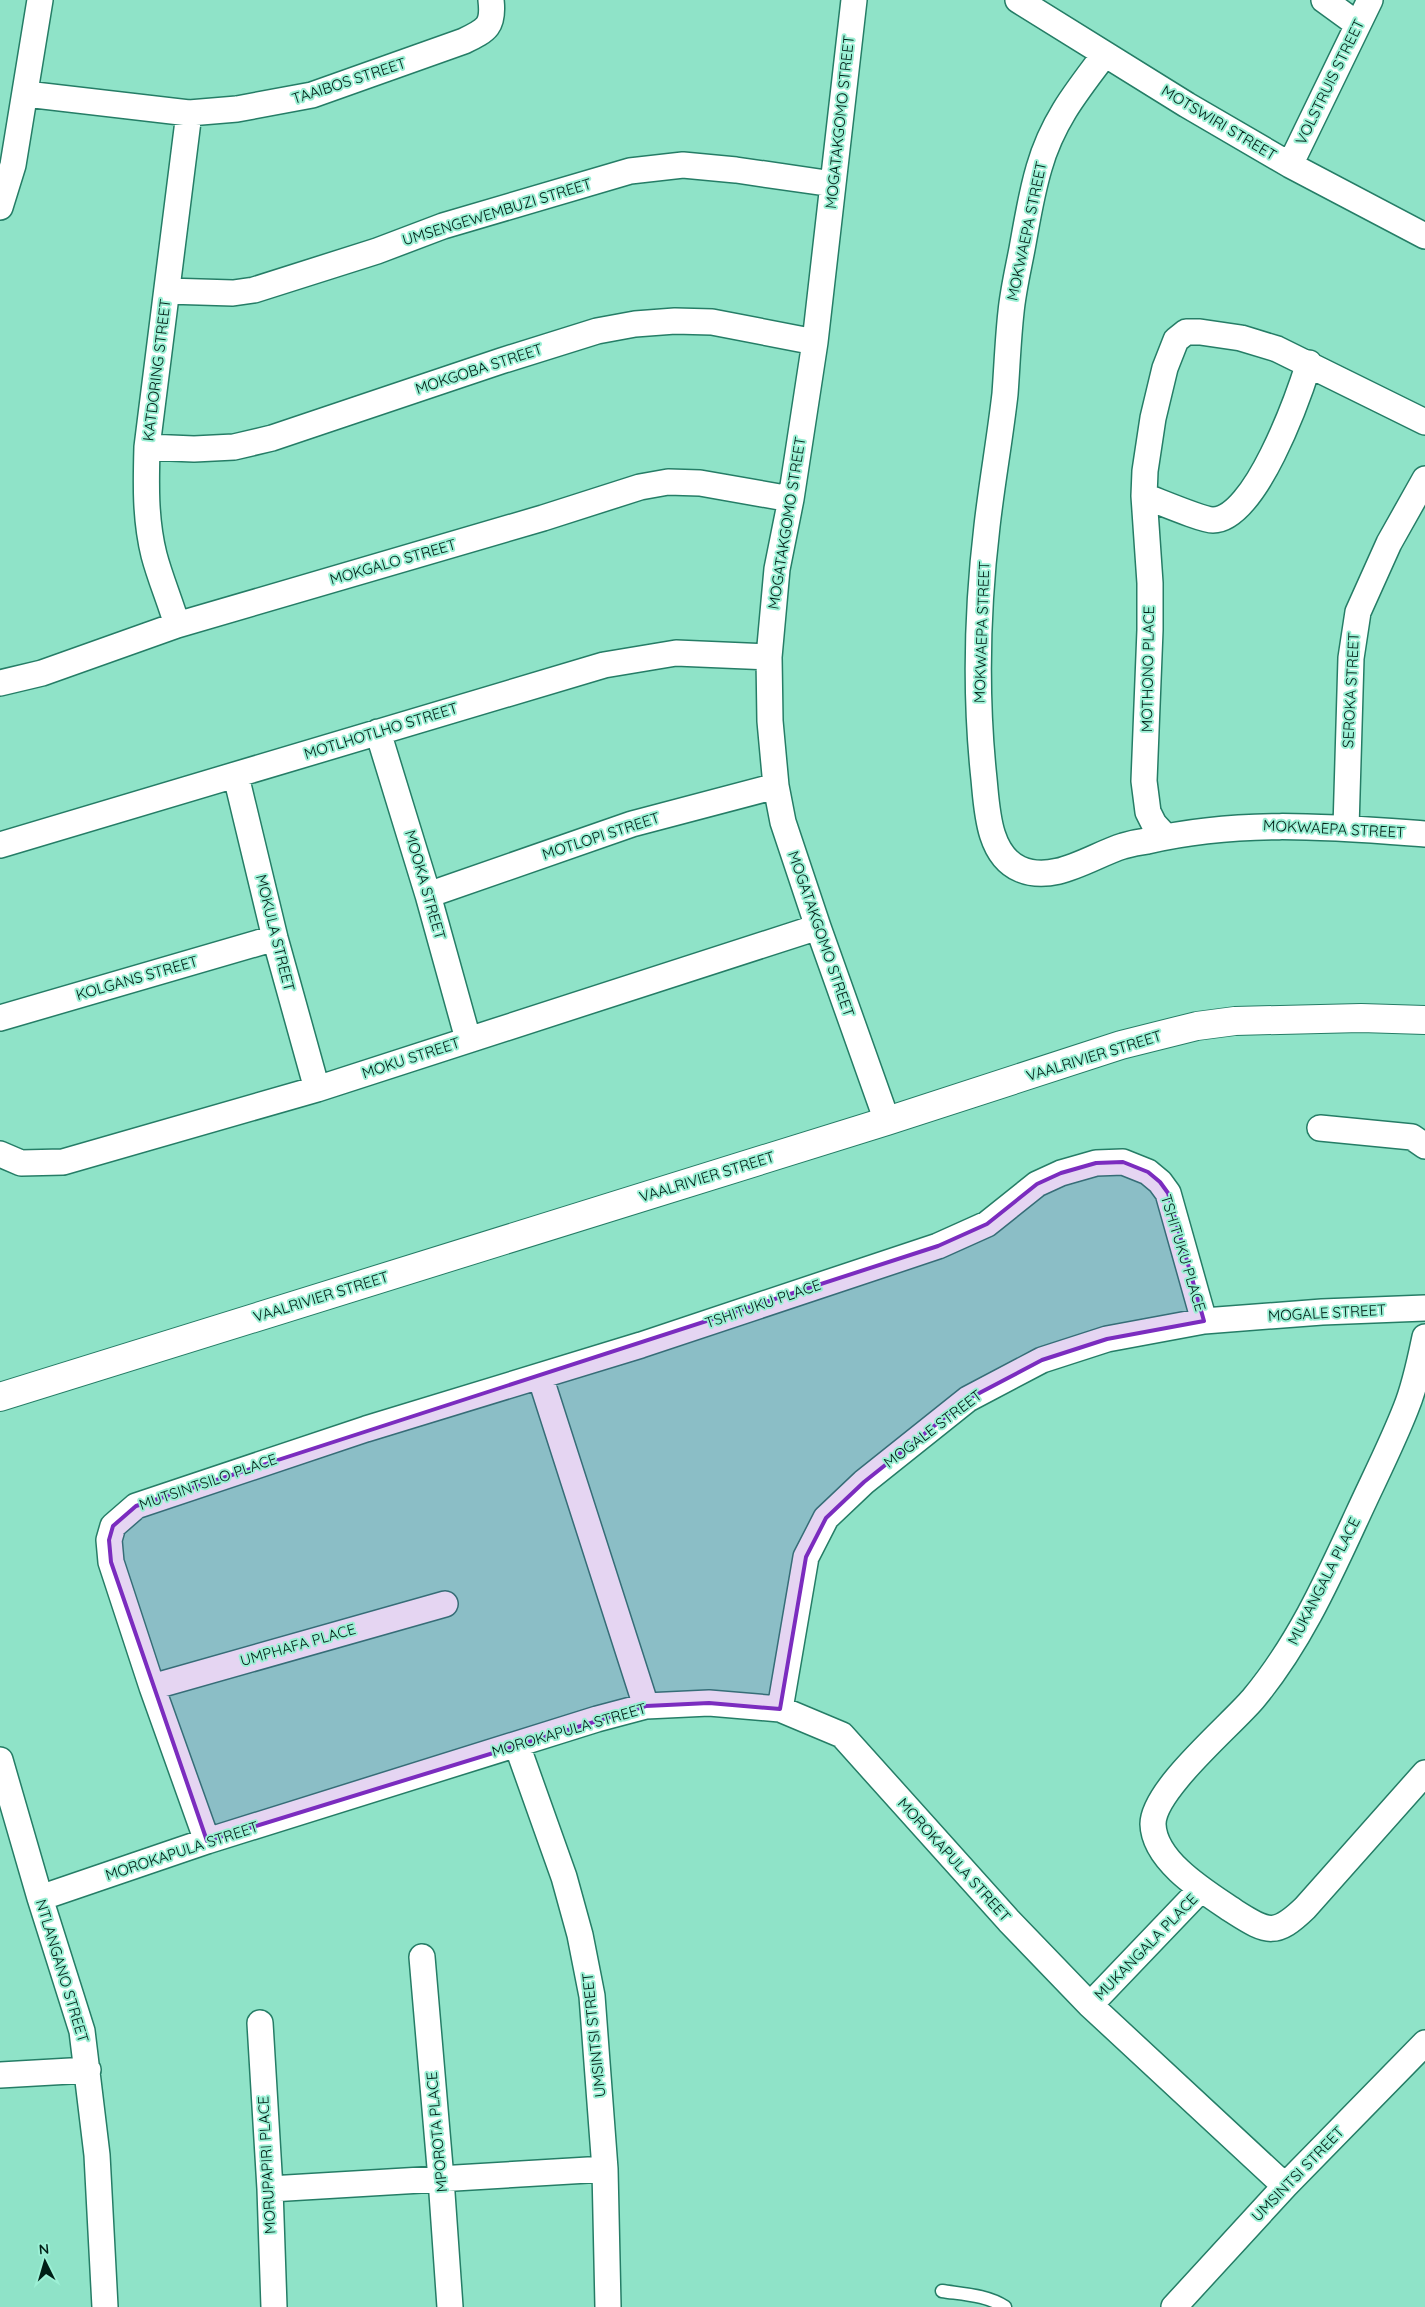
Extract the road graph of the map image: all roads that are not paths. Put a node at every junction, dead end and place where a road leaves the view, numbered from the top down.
1 (40, 0) edge
2 (491, 0) edge
3 (854, 0) edge
4 (1018, 0) edge
5 (1324, 0) edge
6 (1370, 0) edge
7 (1357, 24) junction
8 (1105, 54) junction
9 (26, 94) junction
10 (189, 113) junction
11 (1290, 165) junction
12 (833, 184) junction
13 (0, 207) edge
14 (1425, 236) edge
15 (166, 290) junction
16 (815, 342) junction
17 (1309, 363) junction
18 (1425, 422) edge
19 (148, 447) junction
20 (1425, 478) edge
21 (1144, 496) junction
22 (791, 499) junction
23 (177, 625) junction
24 (769, 657) junction
25 (0, 683) edge
26 (378, 732) junction
27 (236, 776) junction
28 (776, 786) junction
29 (1346, 828) junction
30 (1425, 834) edge
31 (1165, 836) junction
32 (0, 846) edge
33 (428, 895) junction
34 (818, 927) junction
35 (275, 938) junction
36 (0, 1018) edge
37 (1425, 1020) edge
38 (468, 1039) junction
39 (317, 1089) junction
40 (887, 1121) junction
41 (1320, 1128) dead end
42 (1425, 1146) edge
43 (0, 1154) edge
44 (1425, 1308) edge
45 (1204, 1321) junction
46 (1425, 1337) edge
47 (540, 1376) junction
48 (0, 1397) edge
49 (445, 1604) dead end
50 (152, 1687) junction
51 (646, 1706) junction
52 (780, 1709) junction
53 (517, 1745) junction
54 (0, 1760) edge
55 (1425, 1773) edge
56 (207, 1841) junction
57 (1201, 1889) junction
58 (40, 1898) junction
59 (422, 1957) dead end
60 (1090, 2005) junction
61 (260, 2023) dead end
62 (1425, 2043) edge
63 (88, 2070) junction
64 (0, 2075) edge
65 (606, 2169) junction
66 (441, 2178) junction
67 (1286, 2186) junction
68 (270, 2189) junction
69 (942, 2291) dead end
70 (105, 2307) edge
71 (274, 2307) edge
72 (450, 2307) edge
73 (608, 2307) edge
74 (1005, 2307) edge
75 (1174, 2307) edge

1 - 9 street
2 - 10 street, TAAIBOS STREET
3 - 12 street, MOGATAKGOMO STREET
4 - 8 street, MOTSWIRI STREET
5 - 7 street
6 - 7 street, VOLSTRUIS STREET
7 - 11 street, VOLSTRUIS STREET
8 - 11 street, MOTSWIRI STREET
8 - 31 street, MOKWAEPA STREET
9 - 10 street, TAAIBOS STREET
9 - 13 street
10 - 15 street, KATDORING STREET
11 - 14 street, MOTSWIRI STREET
12 - 15 street, UMSENGEWEMBUZI STREET
12 - 16 street, MOGATAKGOMO STREET
15 - 19 street, KATDORING STREET
16 - 19 street, MOKGOBA STREET
16 - 22 street, MOGATAKGOMO STREET
17 - 18 street, MOTHONO PLACE
17 - 21 street
17 - 21 street, MOTHONO PLACE
19 - 23 street, KATDORING STREET
20 - 29 street, SEROKA STREET
21 - 31 street, MOTHONO PLACE
22 - 23 street, MOKGALO STREET
22 - 24 street, MOGATAKGOMO STREET
23 - 25 street, MOKGALO STREET
24 - 26 street, MOTLHOTLHO STREET
24 - 28 street, MOGATAKGOMO STREET
26 - 27 street, MOTLHOTLHO STREET
26 - 33 street, MOOKA STREET
27 - 32 street, MOTLHOTLHO STREET
27 - 35 street, MOKULA STREET
28 - 33 street, MOTLOPI STREET
28 - 34 street, MOGATAKGOMO STREET
29 - 30 street, MOKWAEPA STREET
29 - 31 street, MOKWAEPA STREET
33 - 38 street, MOOKA STREET
34 - 38 street, MOKU STREET
34 - 40 street, MOGATAKGOMO STREET
35 - 36 street, KOLGANS STREET
35 - 39 street, MOKULA STREET
37 - 40 street, VAALRIVIER STREET
38 - 39 street, MOKU STREET
39 - 43 street, MOKU STREET
40 - 48 street, VAALRIVIER STREET
41 - 42 street
44 - 45 street, MOGALE STREET
45 - 47 street, TSHITUKU PLACE
45 - 52 street, MOGALE STREET
46 - 57 street, MUKANGALA PLACE
47 - 50 street, MUTSINTSILO PLACE
47 - 51 street
49 - 50 street, UMPHAFA PLACE
50 - 56 street, MUTSINTSILO PLACE
51 - 52 street, MOROKAPULA STREET
51 - 53 street, MOROKAPULA STREET
52 - 60 street, MOROKAPULA STREET
53 - 56 street, MOROKAPULA STREET
53 - 65 street, UMSINTSI STREET
54 - 58 street, NTLANGANO STREET
55 - 57 street, MUKANGALA PLACE
56 - 58 street, MOROKAPULA STREET
57 - 60 street, MUKANGALA PLACE
58 - 63 street, NTLANGANO STREET
59 - 66 street, MPOROTA PLACE
60 - 67 street, MOROKAPULA STREET
61 - 68 street, MORUPAPIRI PLACE
62 - 67 street, UMSINTSI STREET
63 - 64 street
63 - 70 street, NTLANGANO STREET
65 - 66 street
65 - 73 street, UMSINTSI STREET
66 - 68 street
66 - 72 street, MPOROTA PLACE
67 - 75 street, UMSINTSI STREET
68 - 71 street, MORUPAPIRI PLACE
69 - 74 lane

